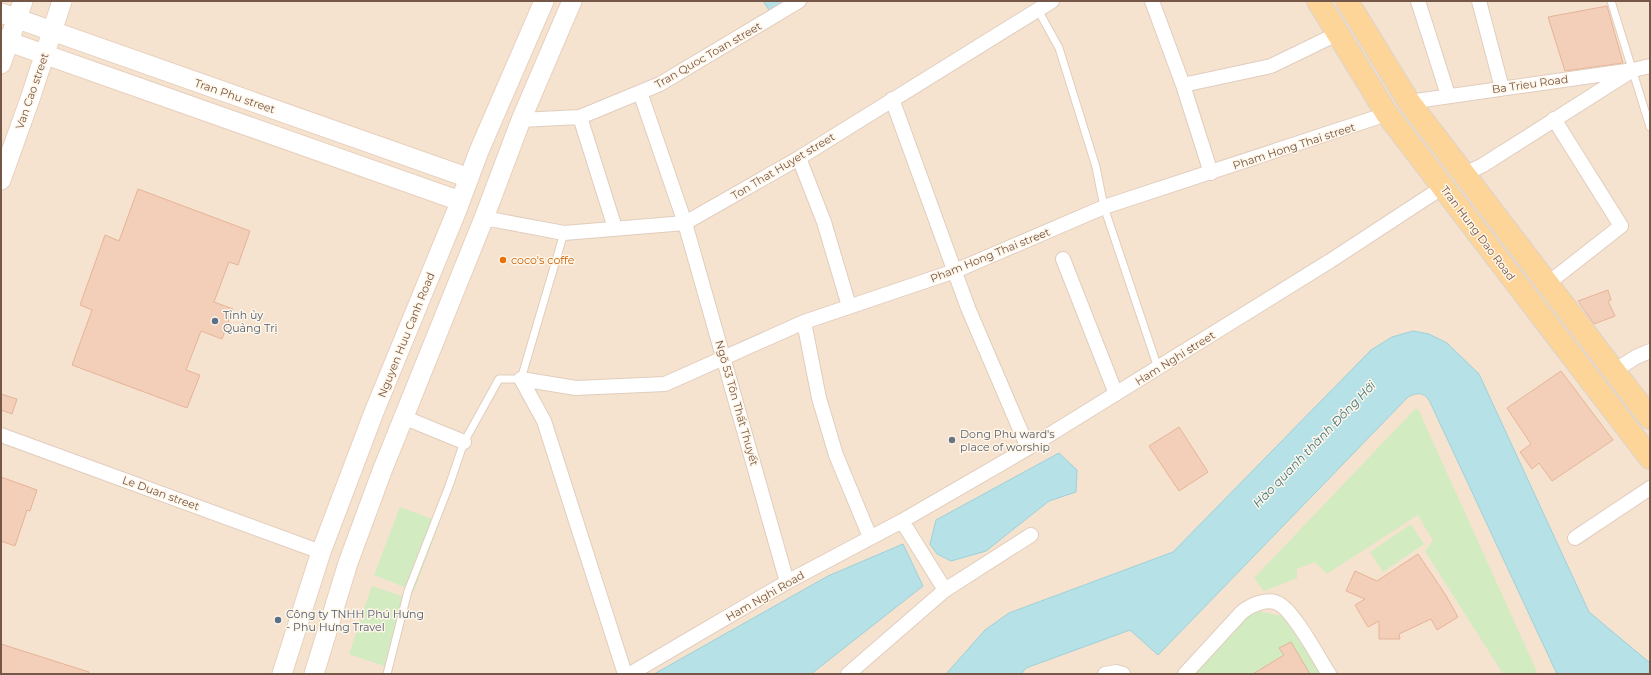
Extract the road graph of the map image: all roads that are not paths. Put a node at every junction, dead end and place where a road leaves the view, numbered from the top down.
1 (23, 1) edge
2 (62, 1) edge
3 (544, 1) edge
4 (572, 1) edge
5 (799, 1) edge
6 (1052, 1) edge
7 (1152, 1) edge
8 (1318, 1) edge
9 (1348, 1) edge
10 (1418, 1) edge
11 (1479, 1) edge
12 (1611, 1) edge
13 (1036, 5) edge
14 (9, 16) edge
15 (52, 31) junction
16 (1339, 34) junction
17 (5, 40) edge
18 (45, 55) junction
19 (1, 64) edge
20 (1650, 66) edge
21 (1632, 70) junction
22 (1183, 85) junction
23 (1502, 88) junction
24 (640, 92) junction
25 (1448, 95) junction
26 (892, 99) junction
27 (1409, 102) junction
28 (1387, 114) junction
29 (580, 117) junction
30 (1554, 119) junction
31 (521, 120) junction
32 (1650, 127) edge
33 (799, 158) junction
34 (1211, 173) junction
35 (1463, 175) junction
36 (469, 178) junction
37 (1, 180) edge
38 (1443, 187) junction
39 (459, 204) junction
40 (1104, 207) junction
41 (484, 218) junction
42 (685, 223) junction
43 (615, 228) junction
44 (564, 233) junction
45 (1063, 259) dead end
46 (955, 271) junction
47 (1547, 284) junction
48 (849, 306) junction
49 (804, 322) junction
50 (1650, 351) edge
51 (724, 358) junction
52 (1158, 368) junction
53 (1614, 371) junction
54 (521, 379) junction
55 (1116, 394) junction
56 (403, 417) junction
57 (1650, 418) edge
58 (1, 435) edge
59 (464, 442) junction
60 (1028, 448) junction
61 (1650, 458) edge
62 (1650, 488) edge
63 (902, 521) junction
64 (1031, 535) dead end
65 (870, 537) junction
66 (1576, 538) dead end
67 (321, 552) junction
68 (348, 563) junction
69 (787, 582) junction
70 (944, 590) junction
71 (282, 674) edge
72 (314, 674) edge
73 (387, 674) edge
74 (625, 674) edge
75 (630, 674) edge
76 (848, 674) edge
77 (1105, 674) edge
78 (1123, 674) edge
79 (1185, 674) edge
80 (1329, 674) edge

1 - 14 main road
2 - 15 main road, Van Cao street
3 - 36 main road, Nguyen Huu Canh Road
4 - 31 main road
5 - 24 street, Tran Quoc Toan street
6 - 13 street, Ton That Huyet street
7 - 22 street
8 - 16 main road, Tran Hung Dao Road
9 - 27 main road
10 - 25 street
11 - 23 street
12 - 21 lane
13 - 26 street, Ton That Huyet street
13 - 40 lane
14 - 15 main road, Tran Phu street
14 - 17 main road
15 - 18 main road, Van Cao street
15 - 36 main road, Tran Phu street
16 - 22 street
16 - 28 main road, Tran Hung Dao Road
17 - 18 main road
17 - 19 main road
18 - 37 main road, Van Cao street
18 - 39 main road
20 - 21 street, Ba Trieu Road
21 - 23 street, Ba Trieu Road
21 - 30 street
21 - 32 lane
22 - 34 street
23 - 25 street, Ba Trieu Road
24 - 29 street, Tran Quoc Toan street
24 - 42 street, Ngõ 53 Tôn Thất Thuyết
25 - 27 street, Ba Trieu Road
26 - 33 street, Ton That Huyet street
26 - 46 street
27 - 35 main road
28 - 34 street, Pham Hong Thai street
28 - 38 main road, Tran Hung Dao Road
29 - 31 street, Tran Quoc Toan street
29 - 43 street
30 - 35 street
30 - 47 street
31 - 41 main road
33 - 42 street, Ton That Huyet street
33 - 48 street
34 - 40 street, Pham Hong Thai street
35 - 38 main road
35 - 47 main road
36 - 39 main road, Nguyen Huu Canh Road
38 - 52 street, Ham Nghi street
38 - 61 main road, Tran Hung Dao Road
39 - 41 main road
39 - 67 main road, Nguyen Huu Canh Road
40 - 46 street, Pham Hong Thai street
40 - 52 lane
41 - 44 street, Ton That Huyet street
41 - 56 main road
42 - 43 street, Ton That Huyet street
42 - 51 street, Ngõ 53 Tôn Thất Thuyết
43 - 44 street, Ton That Huyet street
44 - 54 lane
45 - 55 street
46 - 48 street, Pham Hong Thai street
46 - 60 street
47 - 53 main road
48 - 49 street, Pham Hong Thai street
49 - 51 street, Pham Hong Thai street
49 - 65 street
50 - 53 street
51 - 54 street, Pham Hong Thai street
51 - 69 street, Ngõ 53 Tôn Thất Thuyết
52 - 55 street, Ham Nghi street
53 - 57 main road
54 - 59 lane
54 - 74 street
55 - 60 street, Ham Nghi street
56 - 59 street
56 - 68 main road
58 - 67 street, Le Duan street
59 - 73 lane
60 - 63 street, Ham Nghi street
62 - 66 street
63 - 65 street, Ham Nghi Road
63 - 70 street
64 - 70 street
65 - 69 street, Ham Nghi Road
67 - 68 main road
67 - 71 main road, Nguyen Huu Canh Road
68 - 72 main road
69 - 75 street, Ham Nghi Road
70 - 76 street
77 - 78 street
79 - 80 street

